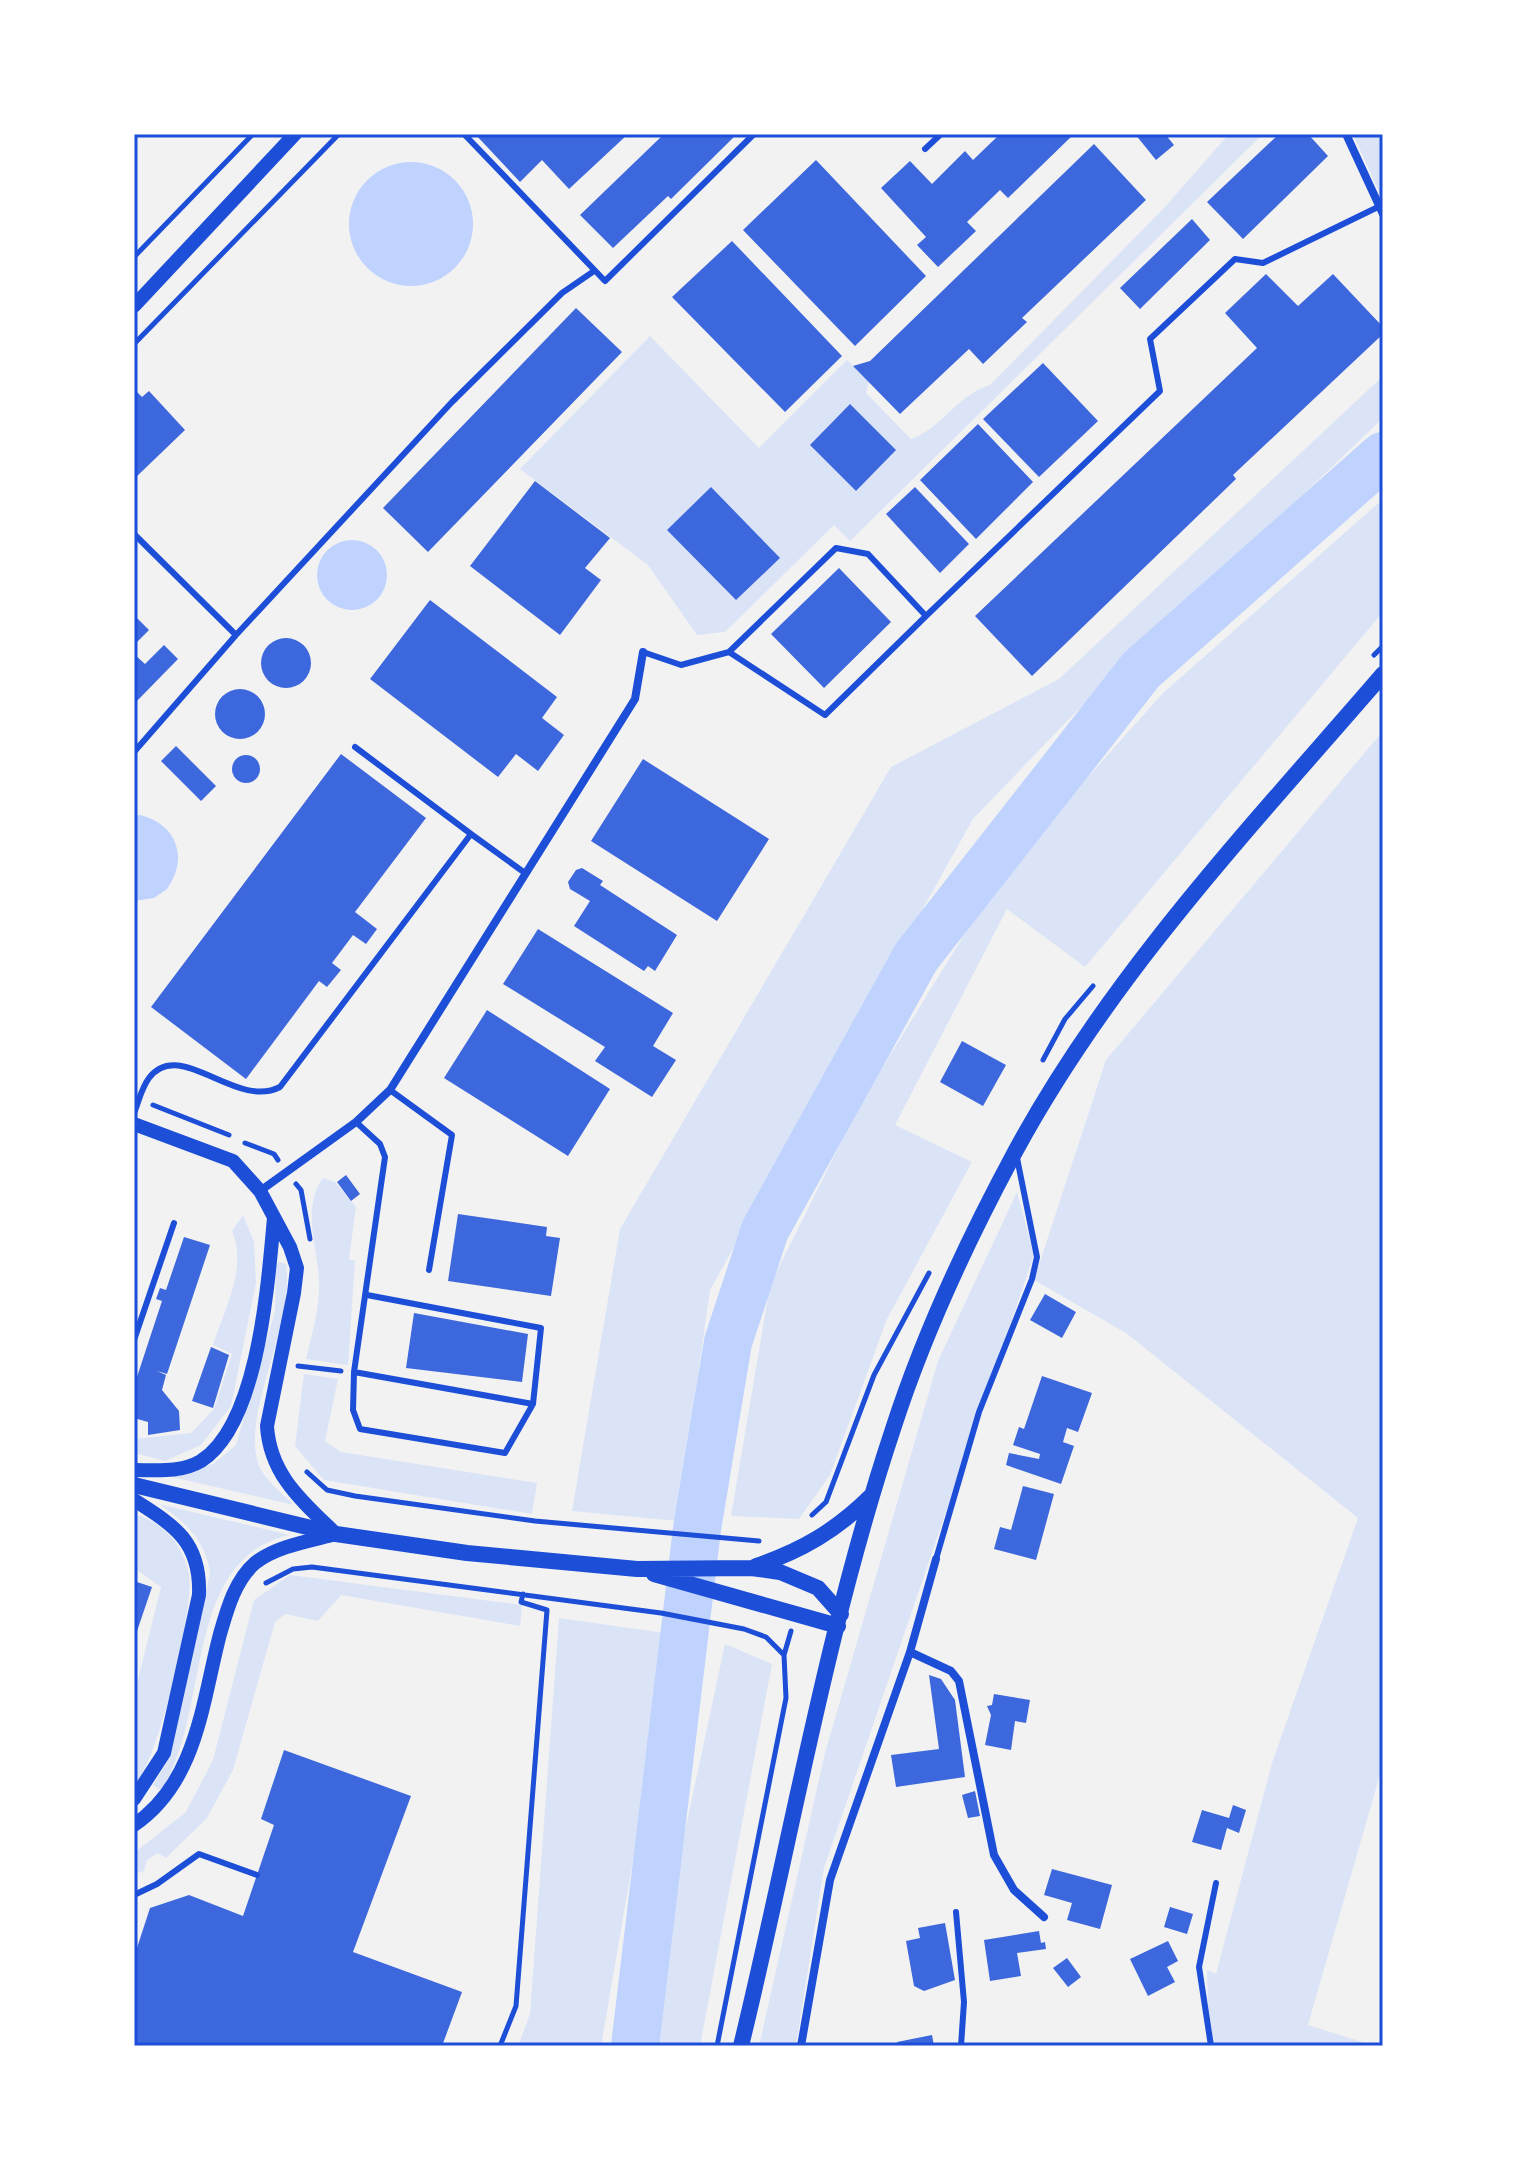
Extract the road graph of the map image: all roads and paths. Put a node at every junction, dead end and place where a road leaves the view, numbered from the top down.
1 (253, 134) edge
2 (295, 134) edge
3 (339, 134) edge
4 (464, 134) edge
5 (754, 134) edge
6 (941, 134) edge
7 (1346, 134) edge
8 (925, 149) dead end
9 (1380, 210) edge
10 (134, 257) edge
11 (594, 271) junction
12 (134, 306) edge
13 (134, 344) edge
14 (134, 534) edge
15 (926, 616) junction
16 (236, 635) junction
17 (1383, 646) edge
18 (643, 652) joint
19 (729, 652) junction
20 (1364, 666) dead end
21 (1383, 674) edge
22 (355, 747) dead end
23 (134, 752) edge
24 (471, 834) junction
25 (525, 873) junction
26 (1096, 983) dead end
27 (1036, 1073) dead end
28 (390, 1090) junction
29 (138, 1102) junction
30 (134, 1113) edge
31 (356, 1122) junction
32 (134, 1124) edge
33 (1015, 1151) junction
34 (287, 1173) junction
35 (260, 1191) junction
36 (274, 1218) junction
37 (174, 1223) dead end
38 (311, 1252) dead end
39 (935, 1262) dead end
40 (429, 1270) dead end
41 (367, 1295) junction
42 (134, 1340) edge
43 (301, 1351) dead end
44 (298, 1366) junction
45 (354, 1372) junction
46 (295, 1379) dead end
47 (533, 1404) junction
48 (303, 1468) dead end
49 (134, 1470) edge
50 (134, 1485) edge
51 (872, 1495) junction
52 (134, 1500) edge
53 (336, 1534) junction
54 (754, 1542) dead end
55 (802, 1549) junction
56 (936, 1559) joint
57 (751, 1568) junction
58 (637, 1569) junction
59 (259, 1586) dead end
60 (524, 1594) junction
61 (796, 1616) junction
62 (840, 1620) junction
63 (910, 1652) junction
64 (784, 1655) junction
65 (134, 1799) edge
66 (134, 1825) edge
67 (257, 1875) dead end
68 (1216, 1883) dead end
69 (134, 1895) edge
70 (956, 1912) dead end
71 (1044, 1917) dead end
72 (500, 2046) edge
73 (717, 2046) edge
74 (741, 2046) edge
75 (801, 2046) edge
76 (961, 2046) edge
77 (1211, 2046) edge

1 - 10 path
2 - 12 street
3 - 13 path
4 - 11 lane
5 - 11 lane
6 - 8 lane
7 - 9 street
9 - 15 lane
11 - 16 lane
14 - 16 lane
15 - 19 lane
15 - 19 lane
16 - 23 lane
17 - 20 path
18 - 19 lane
18 - 25 street
21 - 33 main road
22 - 24 lane
24 - 25 lane
24 - 29 lane
25 - 28 street
26 - 27 path
28 - 31 street
28 - 40 lane
29 - 30 lane
29 - 34 path
31 - 34 street
31 - 41 lane
32 - 35 street
33 - 51 main road
33 - 56 lane
34 - 35 street
34 - 38 path
35 - 36 street
36 - 49 street
36 - 53 street
37 - 42 lane
39 - 55 path
41 - 45 lane
41 - 47 lane
43 - 44 path
44 - 45 path
44 - 46 path
45 - 47 lane
45 - 47 lane
48 - 54 path
50 - 53 main road
51 - 55 main road
51 - 62 main road
52 - 65 street
53 - 58 main road
53 - 66 street
55 - 57 main road
56 - 63 street
57 - 58 main road
57 - 62 main road
58 - 61 main road
59 - 60 path
60 - 64 path
60 - 72 path
61 - 62 main road
61 - 64 path
62 - 74 main road
63 - 71 street
63 - 75 street
64 - 73 path
67 - 69 lane
68 - 77 lane
70 - 76 lane

